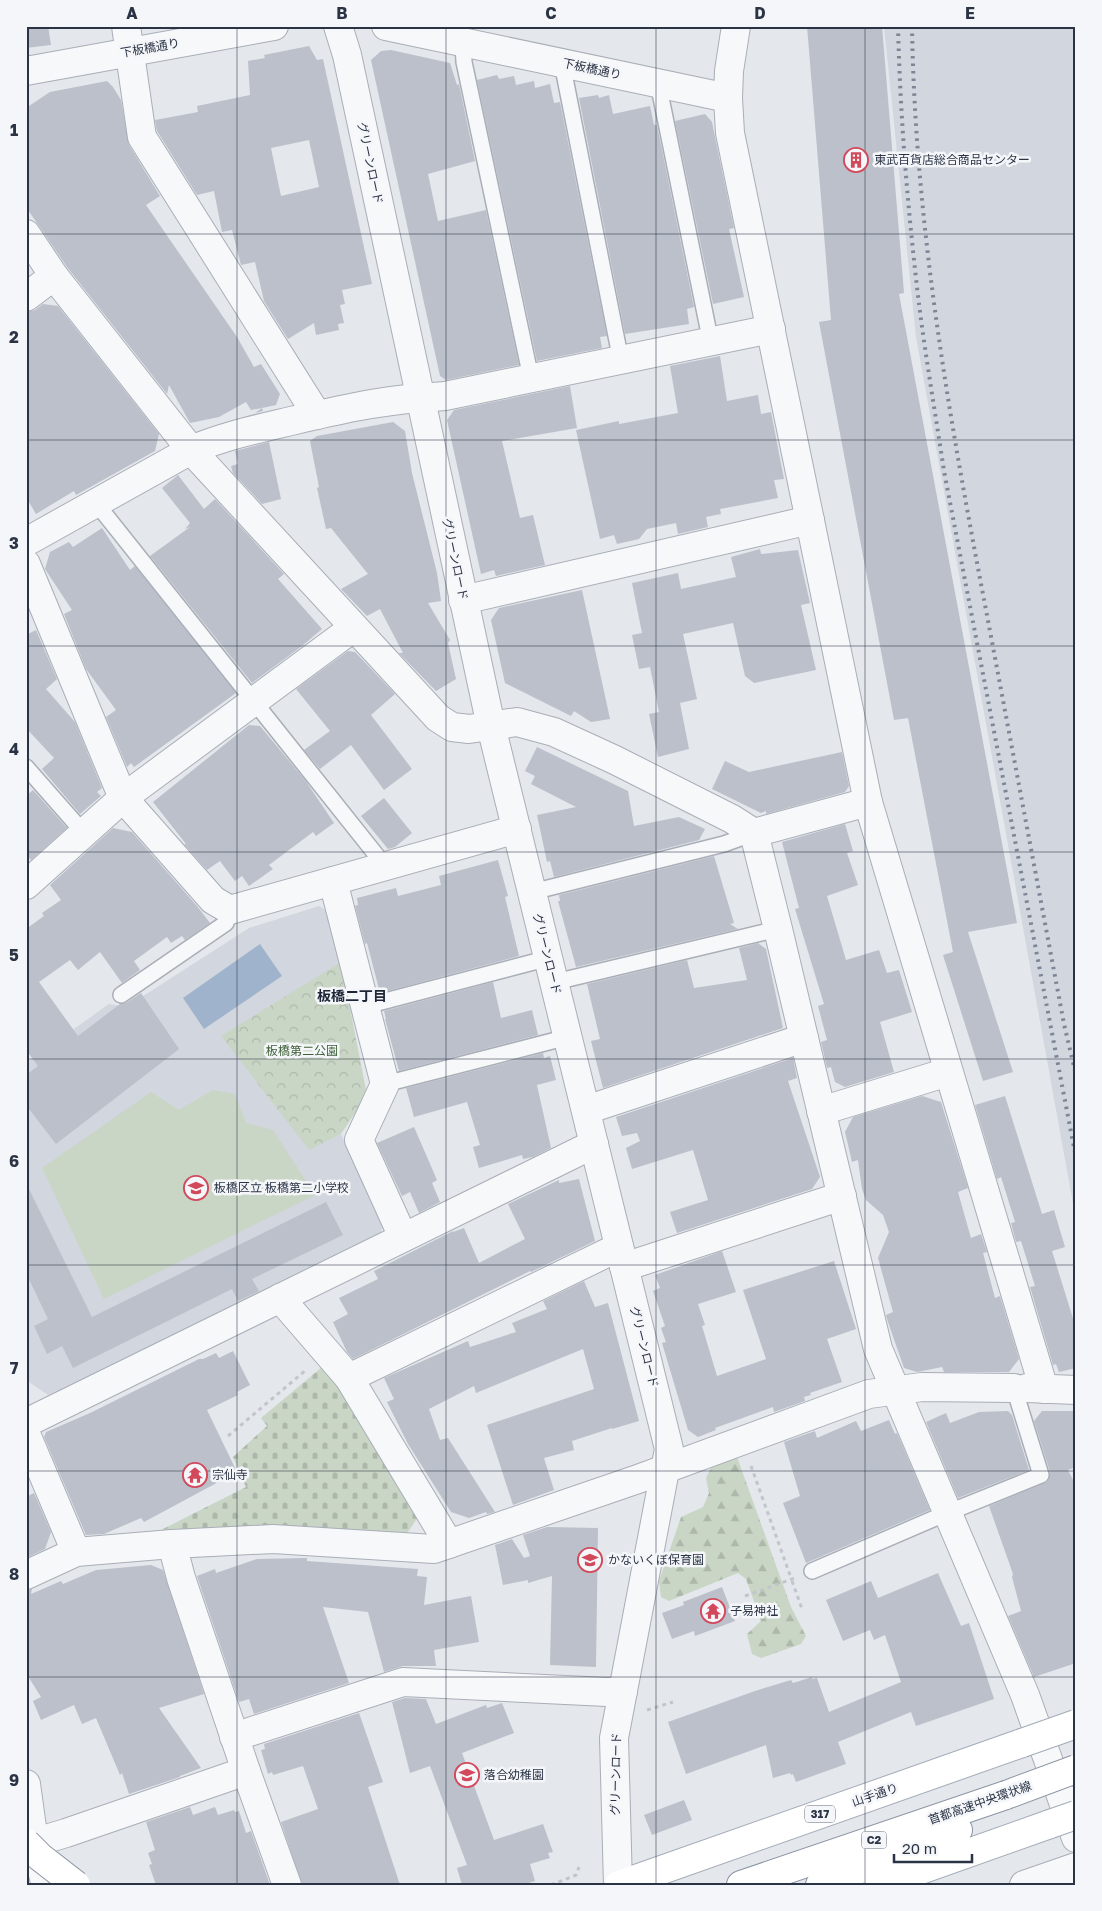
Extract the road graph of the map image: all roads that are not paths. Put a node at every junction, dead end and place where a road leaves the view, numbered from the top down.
1 (274, 26) edge
2 (338, 26) edge
3 (386, 26) edge
4 (736, 26) edge
5 (418, 29) edge
6 (128, 39) edge
7 (463, 42) junction
8 (562, 63) junction
9 (26, 71) edge
10 (658, 83) junction
11 (728, 98) junction
12 (26, 234) edge
13 (54, 276) junction
14 (26, 297) edge
15 (771, 329) junction
16 (711, 343) junction
17 (621, 361) junction
18 (531, 378) junction
19 (420, 398) junction
20 (317, 415) junction
21 (191, 450) junction
22 (96, 503) junction
23 (810, 520) junction
24 (26, 542) edge
25 (26, 564) edge
26 (463, 600) junction
27 (353, 628) junction
28 (253, 702) junction
29 (491, 726) junction
30 (26, 767) edge
31 (123, 798) junction
32 (868, 802) junction
33 (517, 828) junction
34 (84, 833) junction
35 (754, 833) junction
36 (385, 866) junction
37 (333, 881) junction
38 (26, 885) edge
39 (532, 892) junction
40 (230, 910) junction
41 (778, 929) junction
42 (552, 970) junction
43 (121, 996) dead end
44 (366, 1006) junction
45 (568, 1037) junction
46 (804, 1038) junction
47 (948, 1072) junction
48 (385, 1084) junction
49 (586, 1110) junction
50 (821, 1111) junction
51 (594, 1144) junction
52 (842, 1196) junction
53 (403, 1237) junction
54 (622, 1257) junction
55 (280, 1298) junction
56 (349, 1378) junction
57 (1014, 1388) junction
58 (1044, 1388) junction
59 (895, 1390) junction
60 (1076, 1390) edge
61 (26, 1423) edge
62 (26, 1434) edge
63 (666, 1468) junction
64 (947, 1513) junction
65 (172, 1544) junction
66 (449, 1544) junction
67 (76, 1552) junction
68 (812, 1571) dead end
69 (26, 1575) edge
70 (623, 1691) junction
71 (1076, 1724) edge
72 (234, 1737) junction
73 (1076, 1769) edge
74 (246, 1771) junction
75 (26, 1784) edge
76 (1076, 1784) edge
77 (1008, 1802) junction
78 (1076, 1815) edge
79 (1076, 1838) edge
80 (28, 1846) edge
81 (1076, 1867) edge
82 (46, 1885) edge
83 (62, 1885) edge
84 (76, 1885) edge
85 (288, 1885) edge
86 (618, 1885) edge
87 (741, 1885) edge
88 (772, 1885) edge
89 (793, 1885) edge
90 (820, 1885) edge
91 (878, 1885) edge
92 (1024, 1885) edge

1 - 6 street, 下板橋通り
2 - 19 street, グリーンロード
3 - 5 street, 下板橋通り
4 - 11 street
5 - 7 street, 下板橋通り
6 - 9 street, 下板橋通り
6 - 20 street
7 - 8 street, 下板橋通り
7 - 18 lane
8 - 10 street, 下板橋通り
8 - 17 lane
10 - 11 street, 下板橋通り
10 - 16 lane
11 - 15 street
12 - 13 street
13 - 14 street
13 - 21 street
15 - 16 street
15 - 23 street
16 - 17 street
17 - 18 street
18 - 19 street
19 - 20 street
19 - 26 street, グリーンロード
20 - 21 street
21 - 22 street
21 - 27 street
22 - 24 street
22 - 28 lane
23 - 26 street
23 - 32 street
25 - 31 street
26 - 29 street, グリーンロード
27 - 28 street
27 - 29 street
28 - 31 street
28 - 36 lane
29 - 33 street, グリーンロード
29 - 35 street
30 - 34 lane
31 - 34 street
31 - 40 street
32 - 35 street
32 - 47 street
33 - 36 street
33 - 39 street, グリーンロード
34 - 38 street
35 - 39 lane
35 - 41 street
36 - 37 street
37 - 40 street
37 - 44 street
39 - 42 street, グリーンロード
40 - 43 lane
41 - 42 lane
41 - 46 street
42 - 44 lane
42 - 45 street, グリーンロード
44 - 48 street
45 - 48 lane
45 - 49 street, グリーンロード
46 - 49 street
46 - 50 street
47 - 50 street
47 - 58 street
48 - 53 street
49 - 51 street, グリーンロード
50 - 52 street
51 - 53 street
51 - 54 street, グリーンロード
52 - 54 street
52 - 59 street
53 - 55 street
54 - 56 street
54 - 63 street, グリーンロード
55 - 56 street
55 - 61 street
56 - 66 street
57 - 58 street
57 - 59 street
57 - 64 lane
58 - 60 street
59 - 63 street
59 - 64 street
62 - 67 street
63 - 66 street
63 - 70 street, グリーンロード
64 - 68 lane
64 - 79 street
65 - 66 street
65 - 67 street
65 - 72 street
67 - 69 street
70 - 72 street
70 - 86 street, グリーンロード
71 - 86 main road, 山手通り / 317, bridge
72 - 74 street
73 - 77 main road, 首都高速中央環状線 / C2, bridge
74 - 80 street
74 - 85 street
75 - 80 street
76 - 77 main road, 首都高速中央環状線 / C2
77 - 87 main road, 首都高速中央環状線 / C2
77 - 88 main road, 首都高速中央環状線 / C2
77 - 89 main road
77 - 90 main road
78 - 91 main road, bridge
80 - 82 street
80 - 83 main road
80 - 84 main road, bridge
81 - 92 street

